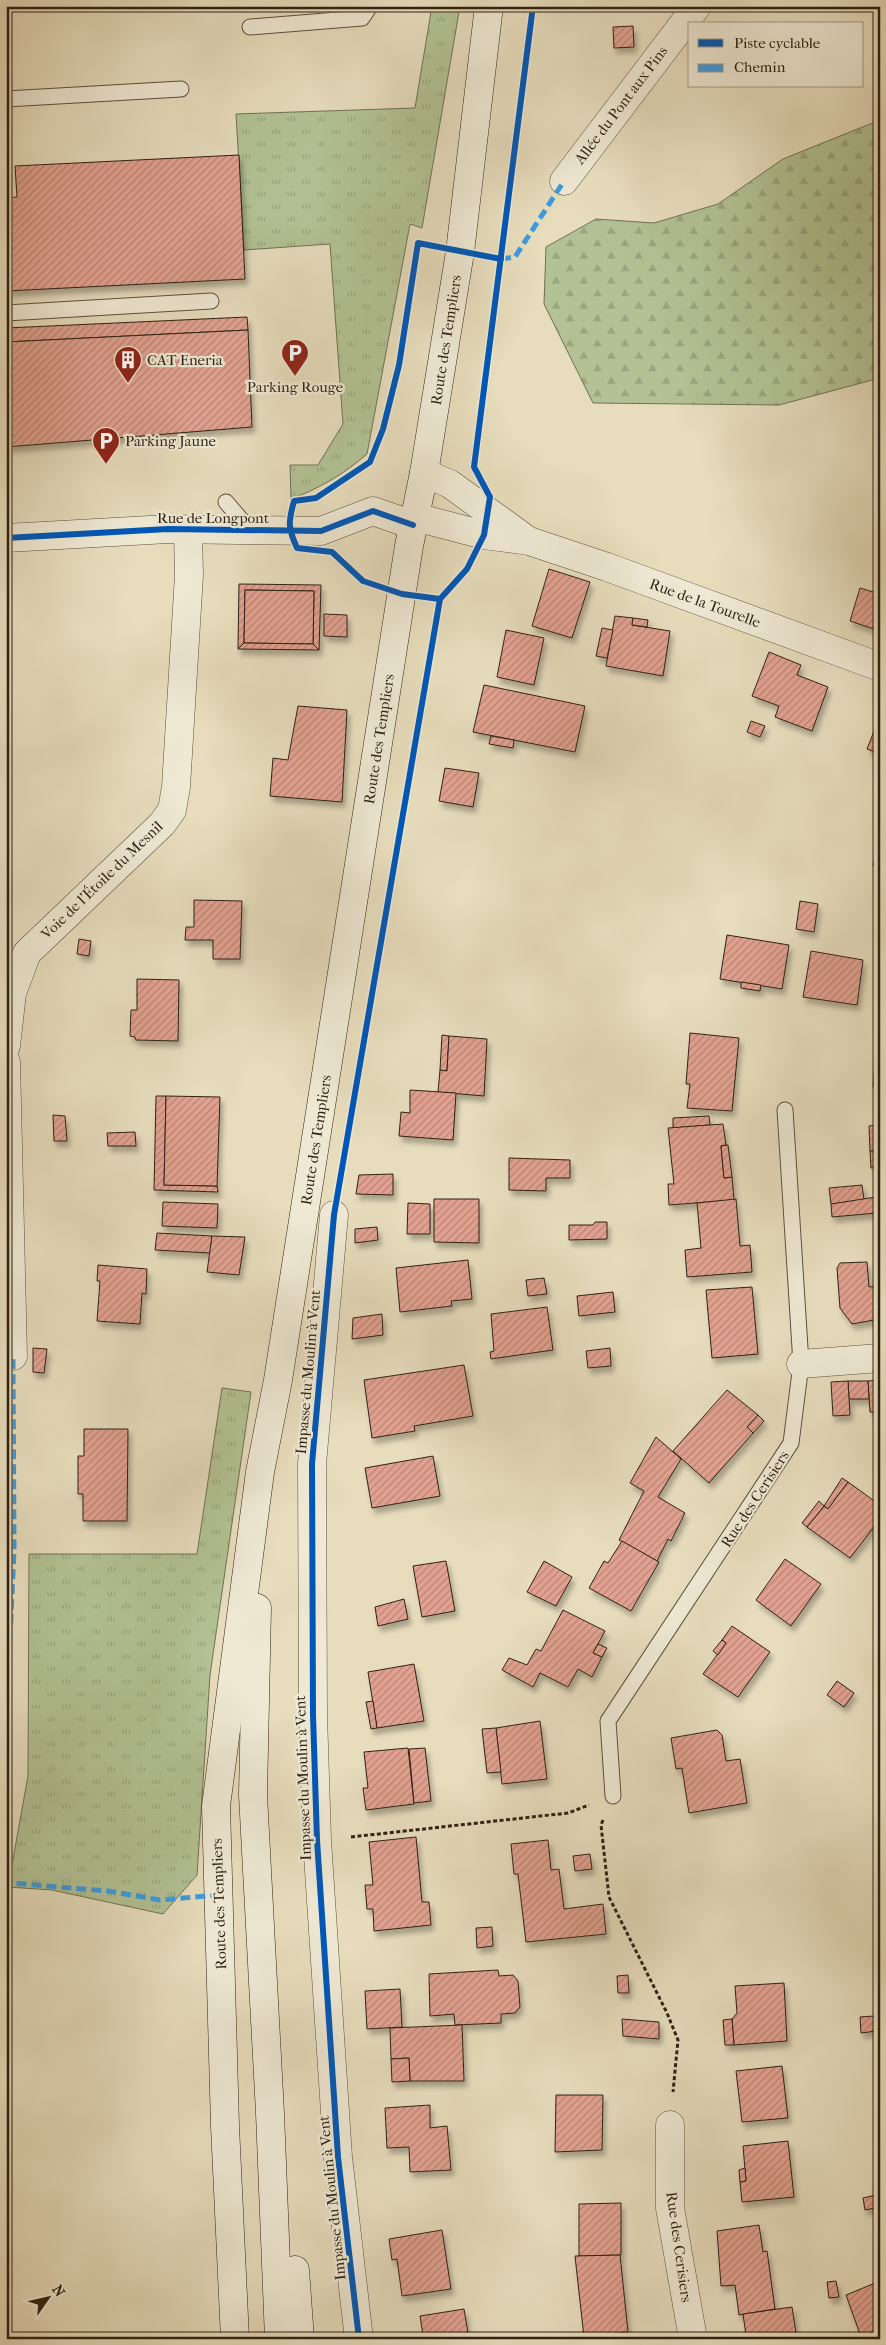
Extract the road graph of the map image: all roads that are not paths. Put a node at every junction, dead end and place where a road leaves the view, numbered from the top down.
1 (370, 6) edge
2 (489, 6) edge
3 (697, 6) edge
4 (250, 27) dead end
5 (181, 89) dead end
6 (6, 99) edge
7 (564, 181) dead end
8 (211, 301) dead end
9 (6, 313) edge
10 (424, 473) junction
11 (226, 502) dead end
12 (414, 521) junction
13 (188, 530) junction
14 (250, 530) junction
15 (6, 538) edge
16 (529, 541) junction
17 (880, 666) edge
18 (6, 1046) edge
19 (6, 1062) edge
20 (785, 1110) dead end
21 (334, 1216) dead end
22 (13, 1356) dead end
23 (880, 1358) edge
24 (801, 1364) junction
25 (260, 1472) junction
26 (613, 1796) road end
27 (270, 2113) junction
28 (670, 2125) road end
29 (235, 2339) edge
30 (280, 2339) edge
31 (300, 2339) edge
32 (359, 2339) edge
33 (693, 2339) edge

1 - 4 lane
2 - 10 street, Route des Templiers
3 - 7 street, Allée du Pont aux Pins
5 - 6 lane
8 - 9 lane
10 - 12 street, Route des Templiers
10 - 16 street, Rue de la Tourelle
11 - 14 lane
12 - 14 street, Rue de Longpont
12 - 16 street, Rue de la Tourelle
12 - 25 street, Route des Templiers
13 - 14 street, Rue de Longpont
13 - 15 street, Rue de Longpont
13 - 18 street, Voie de l'Étoile du Mesnil
16 - 17 street, Rue de la Tourelle
19 - 22 street
20 - 24 lane, Rue des Cerisiers
21 - 32 street, Impasse du Moulin à Vent
23 - 24 street
24 - 26 lane, Rue des Cerisiers
25 - 27 street, Route des Templiers
25 - 29 street, Route des Templiers
27 - 30 street, Route des Templiers
27 - 31 street
28 - 33 street, Rue des Cerisiers

